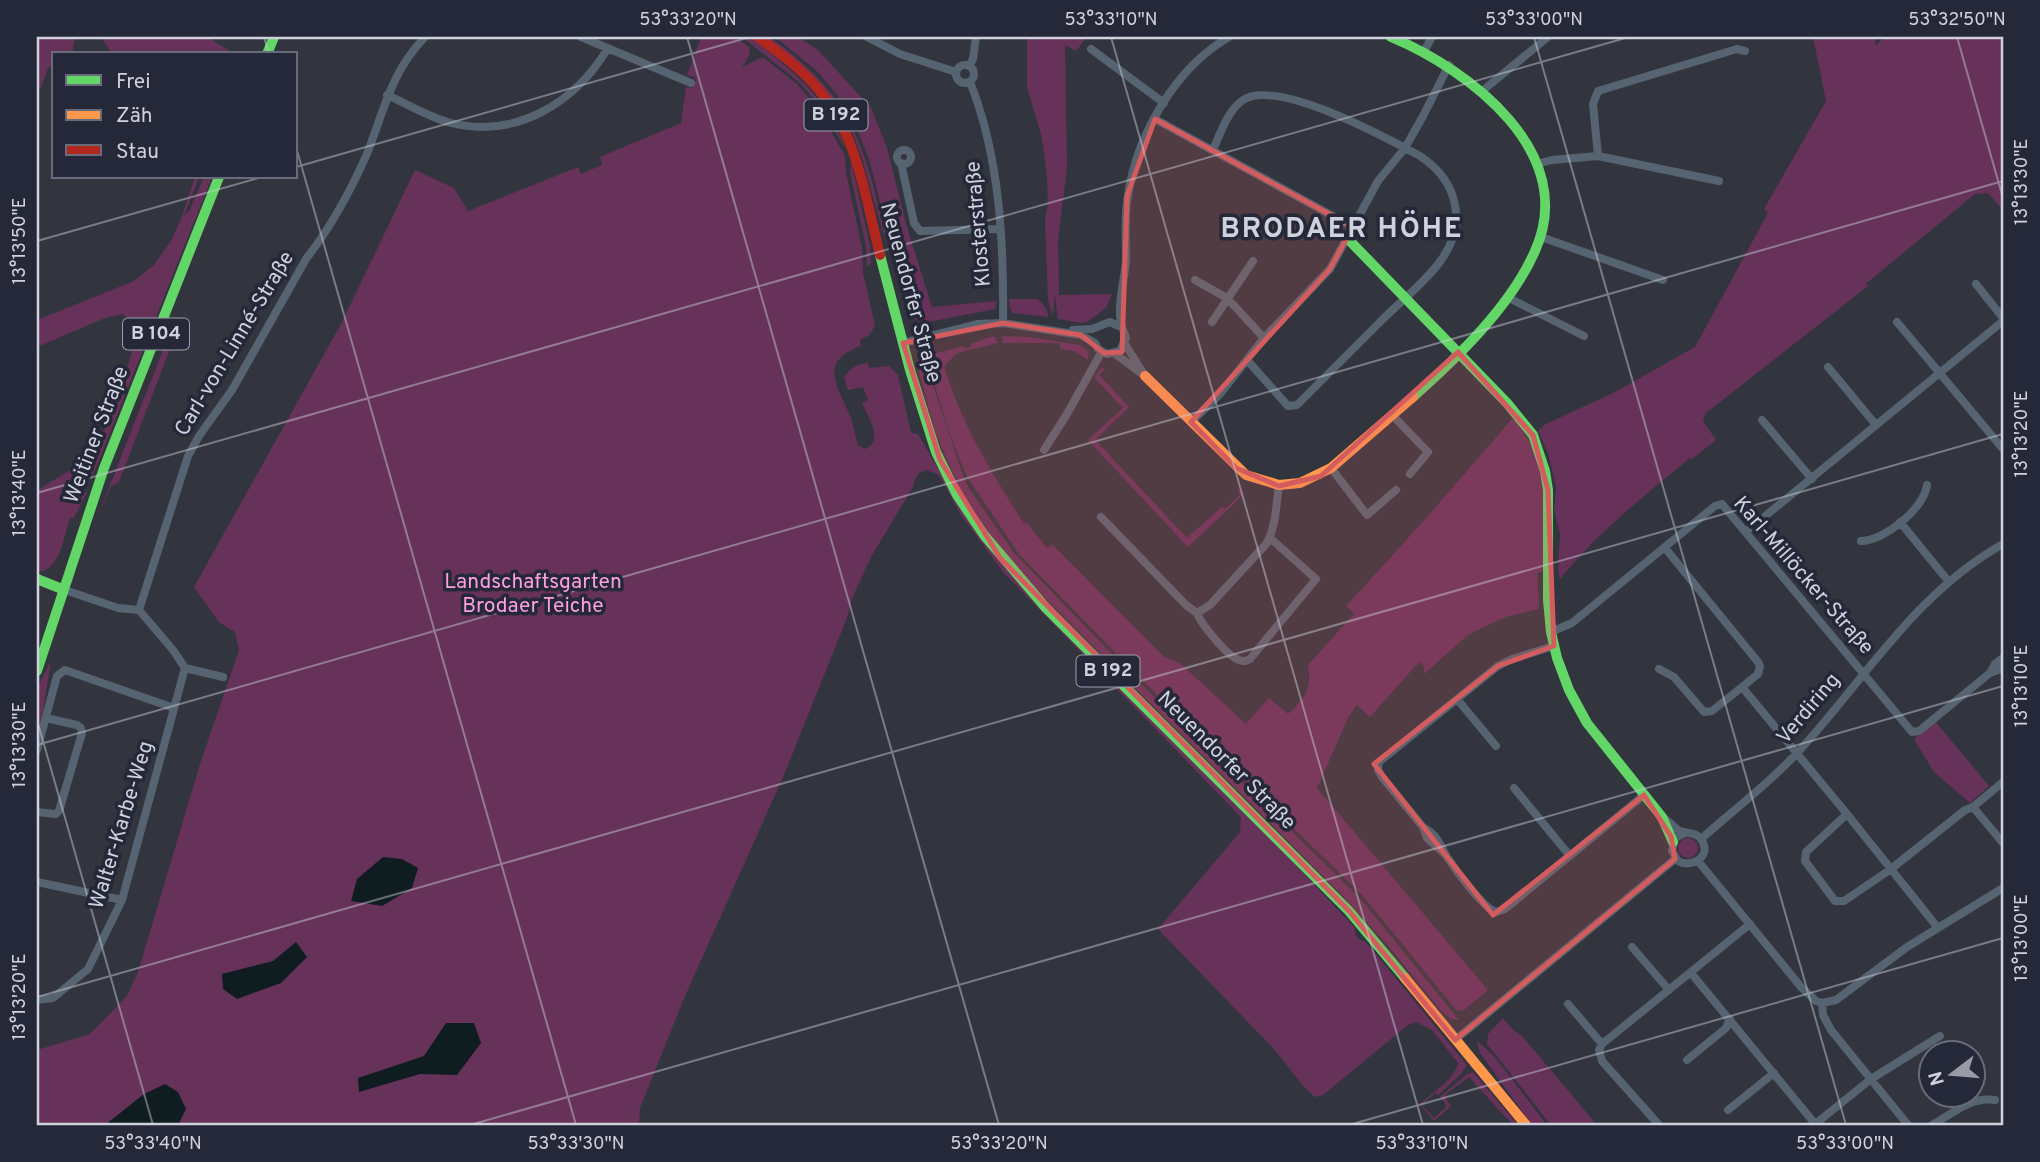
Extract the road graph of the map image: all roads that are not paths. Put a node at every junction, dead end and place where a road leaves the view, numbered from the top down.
1 (425, 37) edge
2 (581, 37) edge
3 (758, 37) edge
4 (867, 37) edge
5 (976, 37) edge
6 (1208, 37) edge
7 (1229, 37) edge
8 (1391, 37) edge
9 (1432, 37) edge
10 (1548, 37) edge
11 (1213, 46) junction
12 (608, 48) junction
13 (1091, 49) dead end
14 (1424, 51) junction
15 (1745, 51) dead end
16 (1449, 65) junction
17 (969, 66) junction
18 (956, 72) junction
19 (970, 82) junction
20 (691, 83) dead end
21 (1482, 91) junction
22 (387, 95) junction
23 (1164, 103) junction
24 (1155, 119) junction
25 (1405, 148) junction
26 (1213, 150) junction
27 (1598, 156) junction
28 (901, 163) dead end
29 (1537, 164) junction
30 (219, 178) edge
31 (1719, 181) dead end
32 (1353, 227) junction
33 (1000, 229) junction
34 (1541, 237) junction
35 (1348, 239) junction
36 (1253, 261) dead end
37 (1195, 280) dead end
38 (1663, 280) dead end
39 (1976, 284) dead end
40 (1123, 289) junction
41 (1405, 296) junction
42 (1507, 297) junction
43 (1227, 298) junction
44 (2003, 319) edge
45 (1110, 322) junction
46 (1212, 322) dead end
47 (1897, 322) dead end
48 (1003, 323) junction
49 (1098, 327) junction
50 (1121, 327) junction
51 (1052, 329) junction
52 (1584, 336) dead end
53 (1264, 338) junction
54 (903, 343) junction
55 (1095, 343) junction
56 (1125, 344) junction
57 (1101, 351) junction
58 (1458, 352) junction
59 (1114, 353) junction
60 (1247, 360) junction
61 (1828, 368) dead end
62 (1941, 372) junction
63 (1145, 376) junction
64 (1393, 416) junction
65 (1762, 420) dead end
66 (1191, 422) junction
67 (1876, 425) junction
68 (2003, 449) edge
69 (1044, 450) dead end
70 (1331, 468) junction
71 (1410, 474) dead end
72 (1812, 479) junction
73 (1927, 485) dead end
74 (1279, 486) junction
75 (1396, 490) dead end
76 (1101, 517) dead end
77 (1900, 522) junction
78 (1747, 531) junction
79 (1270, 538) junction
80 (1861, 541) dead end
81 (2003, 544) edge
82 (1665, 548) junction
83 (37, 579) edge
84 (1950, 582) junction
85 (62, 589) junction
86 (139, 611) junction
87 (1197, 612) junction
88 (1551, 632) junction
89 (1554, 646) junction
90 (2003, 658) edge
91 (185, 668) junction
92 (2003, 668) edge
93 (1658, 669) dead end
94 (37, 671) edge
95 (1863, 673) junction
96 (1990, 673) junction
97 (223, 677) dead end
98 (1742, 687) junction
99 (1457, 699) junction
100 (174, 708) junction
101 (46, 718) junction
102 (1496, 746) dead end
103 (37, 750) edge
104 (1796, 754) junction
105 (2003, 782) edge
106 (1514, 788) dead end
107 (1644, 795) junction
108 (1973, 807) junction
109 (37, 812) edge
110 (1847, 814) junction
111 (1661, 817) junction
112 (1685, 833) junction
113 (1701, 839) junction
114 (1673, 842) junction
115 (2003, 843) edge
116 (1570, 856) junction
117 (1675, 859) junction
118 (1698, 861) junction
119 (1891, 869) junction
120 (37, 881) edge
121 (2003, 888) edge
122 (122, 900) junction
123 (1750, 924) junction
124 (1938, 928) junction
125 (1632, 947) dead end
126 (1690, 973) junction
127 (1669, 990) junction
128 (37, 1000) edge
129 (1822, 1003) junction
130 (1569, 1004) dead end
131 (1730, 1019) junction
132 (1940, 1036) dead end
133 (1455, 1040) junction
134 (1602, 1044) junction
135 (1687, 1060) dead end
136 (1773, 1073) junction
137 (1871, 1079) junction
138 (1995, 1100) dead end
139 (1728, 1110) dead end
140 (1526, 1125) edge
141 (1658, 1125) edge
142 (1815, 1125) edge
143 (1908, 1125) edge
144 (1933, 1125) edge

1 - 22 street, Carl-von-Linné-Straße
2 - 12 street
3 - 54 main road, Neuendorfer Straße / B 192
4 - 18 street
5 - 17 street, Klosterstraße
6 - 11 street
7 - 11 street
8 - 14 main road
9 - 14 street
10 - 21 street
11 - 23 street
12 - 20 street
12 - 22 street
13 - 23 street
14 - 16 main road
15 - 27 street
16 - 21 main road
16 - 25 street
17 - 18 street
17 - 19 street, Klosterstraße
18 - 19 street
19 - 33 street, Klosterstraße
21 - 29 main road
22 - 86 street, Carl-von-Linné-Straße
23 - 24 street
24 - 26 street
24 - 40 street
25 - 26 street
25 - 32 street
25 - 41 street
26 - 32 street
27 - 29 street
27 - 31 street
28 - 33 street
29 - 34 main road
30 - 85 main road, Weitiner Straße / B 104
32 - 35 street
33 - 48 street, Klosterstraße
34 - 38 street
34 - 42 main road
35 - 41 main road
35 - 53 street
36 - 43 street
37 - 43 street
39 - 44 street
40 - 45 street
40 - 50 street
41 - 58 main road
41 - 60 street
42 - 52 street
42 - 58 main road
43 - 46 street
43 - 53 street
44 - 62 street
45 - 49 street
45 - 50 street
47 - 62 street
48 - 51 street
48 - 54 street
49 - 51 street
49 - 55 street
50 - 56 street
51 - 55 street
53 - 60 street
54 - 133 main road, Neuendorfer Straße / B 192
55 - 57 street
56 - 59 street
56 - 63 street
57 - 59 street
57 - 69 street
58 - 64 main road
58 - 88 main road
59 - 63 street
60 - 66 street
61 - 67 street
62 - 67 street
62 - 68 street
63 - 66 main road
64 - 70 main road
64 - 71 street
65 - 72 street
66 - 74 main road
67 - 72 street
70 - 74 main road
70 - 75 street
72 - 78 street
73 - 77 street
74 - 79 street
76 - 87 street
77 - 80 street
77 - 84 street
78 - 82 street, Karl-Millöcker-Straße
78 - 95 street, Karl-Millöcker-Straße
79 - 87 street
79 - 87 street
81 - 84 street, Verdiring
82 - 88 street, Karl-Millöcker-Straße
82 - 98 street
83 - 85 main road
84 - 95 street, Verdiring
85 - 86 street
85 - 94 main road, Weitiner Straße / B 104
86 - 91 street
88 - 89 main road
89 - 99 street
89 - 107 main road
90 - 96 street
91 - 97 street
91 - 100 street, Walter-Karbe-Weg
92 - 96 street
93 - 98 street
95 - 96 street, Karl-Millöcker-Straße
95 - 104 street, Verdiring
98 - 104 street
99 - 102 street
99 - 116 street
100 - 101 street
100 - 122 street, Walter-Karbe-Weg
101 - 103 street
101 - 109 street
104 - 110 street
104 - 113 street, Verdiring
105 - 108 street
106 - 116 street
107 - 111 main road
107 - 116 street
108 - 115 street
108 - 119 street
110 - 119 street
110 - 119 street
111 - 112 street
111 - 114 main road
112 - 113 street
112 - 114 street
113 - 118 street
114 - 117 street
117 - 118 street
117 - 133 street
118 - 123 street
119 - 124 street
120 - 122 street
121 - 124 street
122 - 128 street, Walter-Karbe-Weg
123 - 126 street
123 - 129 street
124 - 129 street
125 - 127 street
126 - 127 street
126 - 131 street
127 - 134 street
129 - 137 street
130 - 134 street
131 - 135 street
131 - 136 street
132 - 137 street
133 - 140 main road, Neuendorfer Straße / B 192
134 - 141 street
136 - 139 street
136 - 142 street
137 - 142 street
137 - 143 street
138 - 144 street

